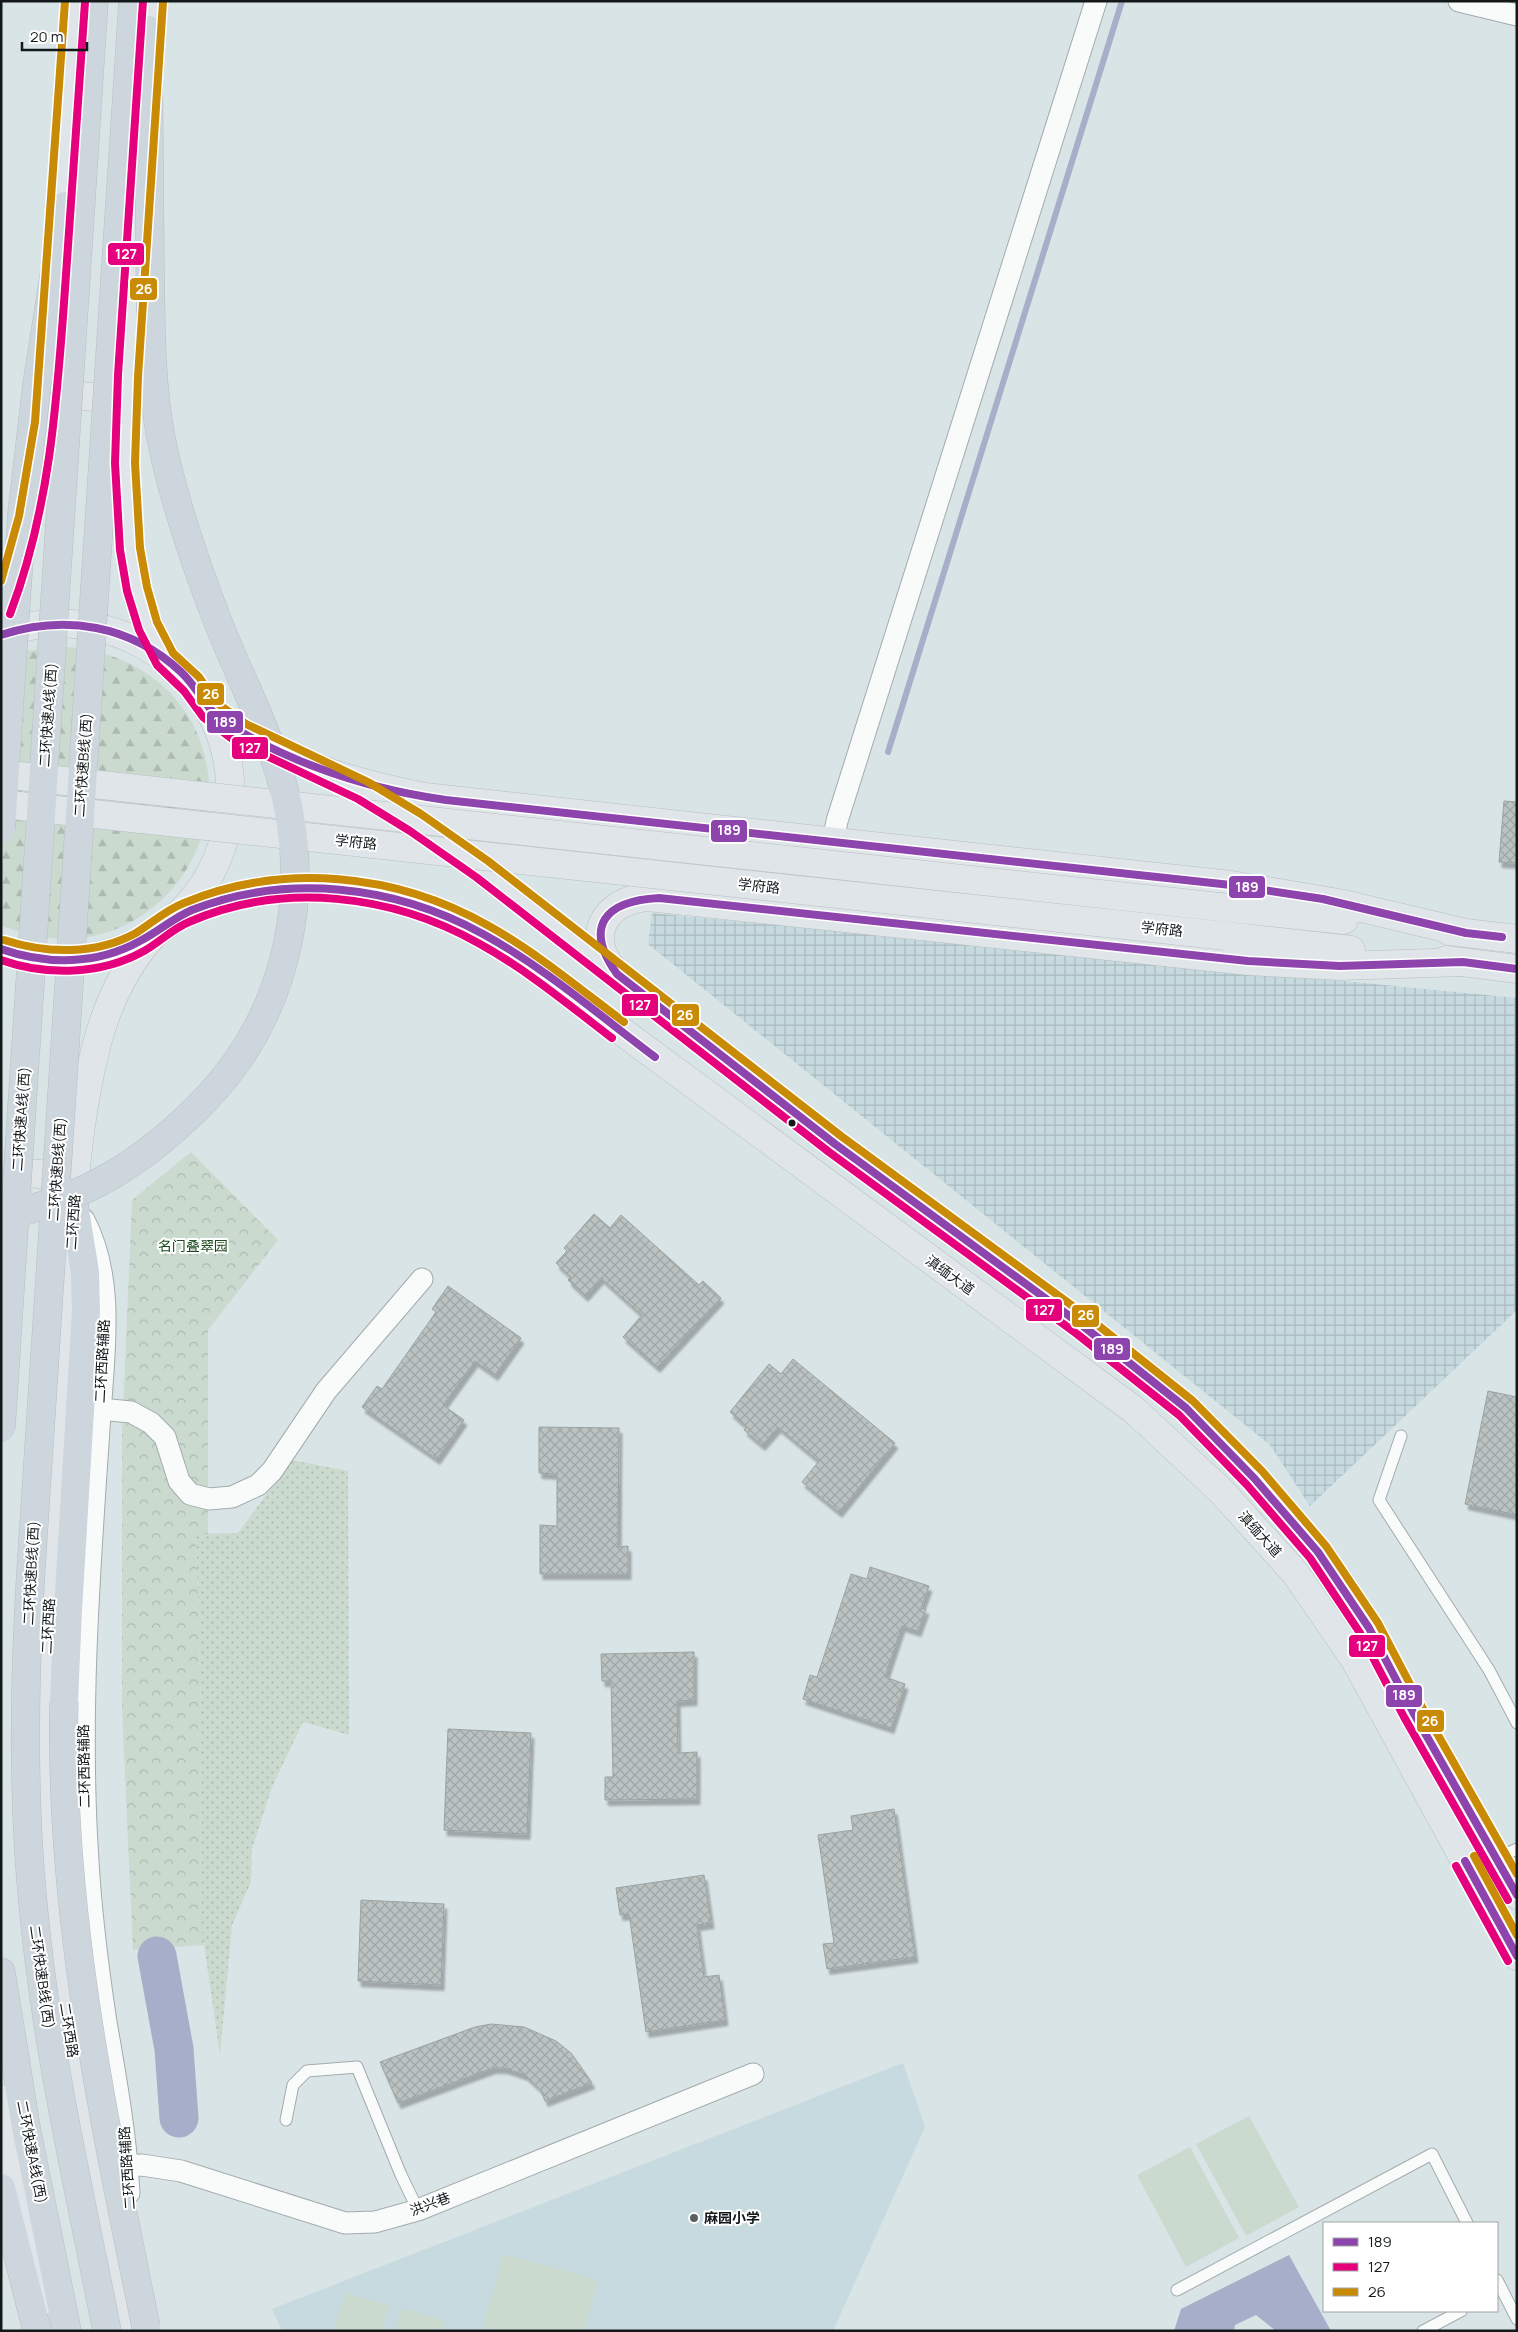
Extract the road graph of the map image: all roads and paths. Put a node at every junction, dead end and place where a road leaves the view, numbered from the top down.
1 (75, 1) edge
2 (94, 1) edge
3 (133, 1) edge
4 (148, 1) edge
5 (153, 1) edge
6 (1096, 1) edge
7 (1459, 1) edge
8 (1517, 14) edge
9 (89, 79) junction
10 (51, 364) junction
11 (129, 368) junction
12 (1, 610) edge
13 (1, 635) edge
14 (164, 658) junction
15 (208, 708) junction
16 (326, 772) junction
17 (1, 774) edge
18 (1, 804) edge
19 (1, 818) edge
20 (158, 821) junction
21 (704, 828) junction
22 (1, 829) edge
23 (833, 842) junction
24 (698, 902) junction
25 (165, 926) junction
26 (1466, 933) junction
27 (1517, 939) edge
28 (1, 949) edge
29 (1463, 962) junction
30 (1517, 969) edge
31 (617, 974) junction
32 (1, 1190) edge
33 (74, 1204) junction
34 (1, 1216) edge
35 (422, 1279) dead end
36 (100, 1409) junction
37 (1, 1428) edge
38 (1401, 1436) dead end
39 (1517, 1723) edge
40 (1507, 1854) edge
41 (1517, 1895) edge
42 (1517, 1956) edge
43 (1, 1972) edge
44 (753, 2074) dead end
45 (3, 2114) edge
46 (286, 2120) dead end
47 (128, 2166) junction
48 (94, 2167) junction
49 (1, 2188) edge
50 (418, 2210) junction
51 (1466, 2222) edge
52 (1498, 2287) edge
53 (1177, 2290) dead end
54 (1458, 2312) edge
55 (1517, 2319) edge
56 (37, 2331) edge
57 (48, 2331) edge
58 (67, 2331) edge
59 (107, 2331) edge
60 (127, 2331) edge
61 (132, 2331) edge
62 (147, 2331) edge
63 (1423, 2331) edge

1 - 10 main road
2 - 9 highway, 二环快速A线(西), bridge
3 - 59 highway, 二环快速B线(西), bridge
4 - 34 highway, bridge
5 - 11 main road
6 - 23 street
7 - 8 street
9 - 22 highway, bridge
9 - 37 highway, 二环快速A线(西), bridge
10 - 11 main road
10 - 12 main road
11 - 14 main road
13 - 14 main road
14 - 15 main road
15 - 16 main road, 学府路
15 - 25 main road
16 - 21 main road, 学府路
16 - 31 main road
17 - 26 main road, 学府路, bridge
18 - 20 main road, 学府路, bridge
19 - 20 highway, bridge
20 - 29 main road, 学府路, bridge
21 - 23 main road, 学府路
21 - 24 main road
23 - 26 main road, 学府路
24 - 29 main road
24 - 31 main road
25 - 28 main road
25 - 33 main road, 二环西路
25 - 42 main road, 滇缅大道
26 - 27 main road, 学府路
29 - 30 main road, 学府路
31 - 40 main road
32 - 33 main road
33 - 36 street, 二环西路辅路
33 - 48 main road, 二环西路
33 - 62 highway, bridge
35 - 36 street
36 - 47 street, 二环西路辅路
38 - 39 lane
40 - 41 main road
43 - 58 highway, 二环快速A线(西)
44 - 50 street, 洪兴巷
45 - 57 main road
46 - 50 lane
47 - 48 street, 洪兴巷
47 - 50 street, 洪兴巷
47 - 61 street, 二环西路辅路
48 - 60 main road, 二环西路
49 - 56 highway
51 - 53 lane
52 - 55 lane
54 - 63 lane

